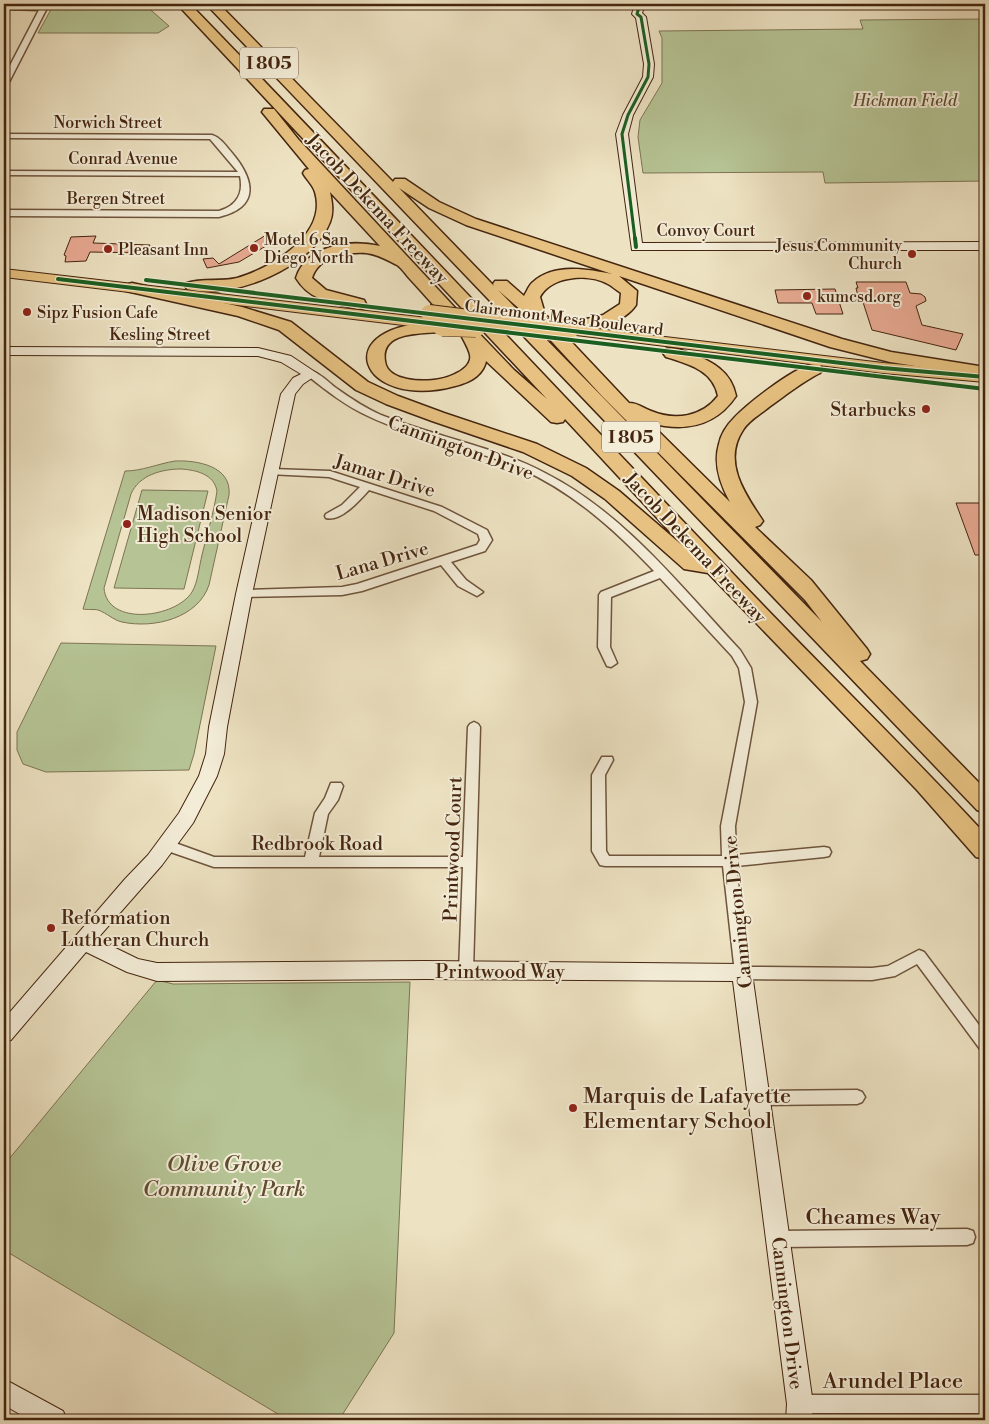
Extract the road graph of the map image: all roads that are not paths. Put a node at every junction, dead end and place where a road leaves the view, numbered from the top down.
1 (183, 4) edge
2 (212, 4) edge
3 (640, 4) edge
4 (649, 4) edge
5 (45, 6) edge
6 (4, 8) edge
7 (642, 17) junction
8 (228, 52) junction
9 (4, 68) edge
10 (12, 68) junction
11 (4, 84) edge
12 (327, 123) junction
13 (4, 136) edge
14 (293, 142) junction
15 (4, 173) edge
16 (242, 174) junction
17 (4, 213) edge
18 (430, 230) junction
19 (985, 246) edge
20 (4, 264) edge
21 (4, 273) edge
22 (418, 277) junction
23 (193, 286) junction
24 (132, 288) junction
25 (358, 304) junction
26 (436, 321) junction
27 (542, 322) junction
28 (471, 329) junction
29 (575, 334) junction
30 (4, 351) edge
31 (672, 352) junction
32 (814, 369) junction
33 (985, 372) edge
34 (311, 374) junction
35 (985, 377) edge
36 (985, 389) edge
37 (608, 392) junction
38 (272, 472) junction
39 (636, 484) junction
40 (367, 486) junction
41 (330, 516) dead end
42 (483, 532) joint
43 (443, 560) junction
44 (714, 568) junction
45 (661, 573) junction
46 (478, 592) dead end
47 (244, 594) junction
48 (813, 596) junction
49 (611, 663) dead end
50 (474, 727) dead end
51 (936, 752) junction
52 (607, 760) dead end
53 (336, 786) dead end
54 (985, 804) edge
55 (166, 845) junction
56 (985, 850) edge
57 (824, 852) dead end
58 (729, 861) junction
59 (310, 862) junction
60 (471, 862) junction
61 (83, 941) junction
62 (466, 971) junction
63 (742, 974) junction
64 (7, 1026) edge
65 (985, 1044) edge
66 (856, 1096) dead end
67 (759, 1098) junction
68 (967, 1237) dead end
69 (779, 1239) junction
70 (4, 1391) edge
71 (985, 1404) edge
72 (799, 1412) edge
73 (54, 1420) edge

1 - 8 highway, Jacob Dekema Freeway / I 805
2 - 12 highway, Jacob Dekema Freeway / I 805
3 - 7 street
4 - 7 street
5 - 6 street
5 - 10 street
7 - 19 street, Convoy Court
8 - 14 highway
8 - 39 highway, Jacob Dekema Freeway / I 805
9 - 10 street
10 - 11 street
12 - 18 highway, Jacob Dekema Freeway / I 805
12 - 33 highway
13 - 16 street, Norwich Street
14 - 22 highway
14 - 23 highway
15 - 16 street, Conrad Avenue
16 - 17 street, Bergen Street
18 - 27 highway
18 - 51 highway, Jacob Dekema Freeway / I 805
20 - 23 main road, Clairemont Mesa Boulevard
21 - 24 main road, Clairemont Mesa Boulevard
22 - 25 highway
22 - 28 highway
23 - 25 main road, Clairemont Mesa Boulevard
24 - 26 main road, Clairemont Mesa Boulevard
24 - 44 highway
25 - 26 main road, Clairemont Mesa Boulevard
26 - 27 main road, Clairemont Mesa Boulevard, bridge
26 - 28 highway, bridge
26 - 28 highway
27 - 29 highway, bridge
27 - 29 highway
27 - 37 highway
28 - 29 main road, Clairemont Mesa Boulevard
28 - 39 highway
29 - 31 main road, Clairemont Mesa Boulevard
29 - 35 main road, Clairemont Mesa Boulevard
30 - 34 street, Kesling Street
31 - 32 main road, Clairemont Mesa Boulevard
31 - 37 highway
32 - 36 main road, Clairemont Mesa Boulevard
32 - 48 highway
34 - 38 street
34 - 45 street, Cannington Drive
37 - 48 highway
38 - 40 street, Jamar Drive
38 - 47 street
39 - 44 highway, Jacob Dekema Freeway / I 805
40 - 41 street
40 - 42 street, Jamar Drive
42 - 43 street, Lana Drive
43 - 46 street
43 - 47 street, Lana Drive
44 - 56 highway, Jacob Dekema Freeway / I 805
45 - 49 street
45 - 58 street, Cannington Drive
47 - 55 street
48 - 51 highway
50 - 60 street, Printwood Court
51 - 54 highway, Jacob Dekema Freeway / I 805
52 - 58 street
53 - 59 street
55 - 59 street, Redbrook Road
55 - 61 street
57 - 58 street
58 - 63 street, Cannington Drive
59 - 60 street, Redbrook Road
60 - 62 street, Printwood Court
61 - 62 street, Printwood Way
61 - 64 street
62 - 63 street, Printwood Way
63 - 65 street, Printwood Way
63 - 67 street, Cannington Drive
66 - 67 street
67 - 69 street, Cannington Drive
68 - 69 street, Cheames Way
69 - 72 street, Cannington Drive
70 - 73 street
71 - 72 street, Arundel Place

